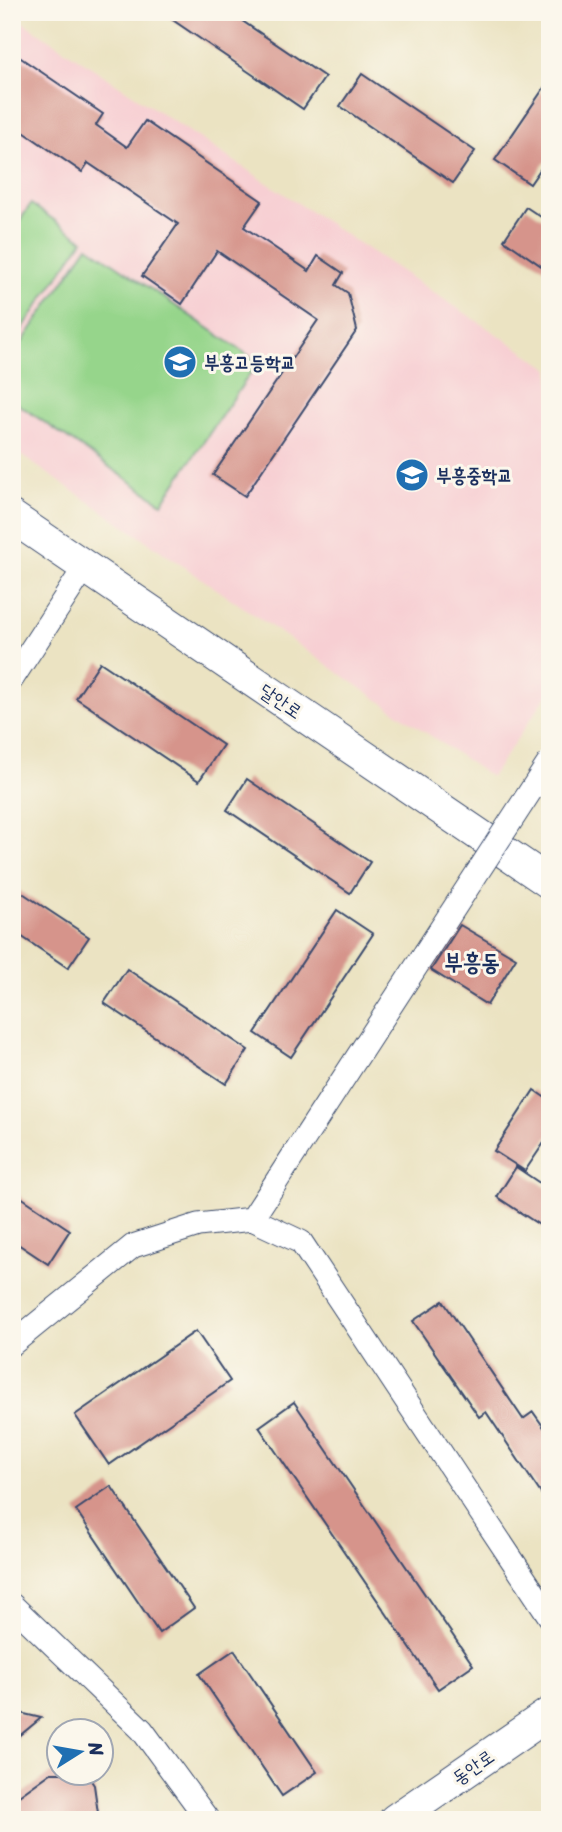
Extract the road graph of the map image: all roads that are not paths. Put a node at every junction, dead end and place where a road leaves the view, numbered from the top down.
1 (12, 517) edge
2 (85, 567) junction
3 (12, 679) edge
4 (550, 761) edge
5 (550, 883) edge
6 (252, 1219) junction
7 (12, 1344) edge
8 (12, 1605) edge
9 (550, 1617) edge
10 (550, 1713) edge
11 (208, 1820) edge
12 (395, 1820) edge

1 - 2 street, 달안로
2 - 3 street
2 - 5 street, 달안로
4 - 6 street, bridge
6 - 7 street
6 - 9 street
8 - 11 street
10 - 12 street, 동안로

